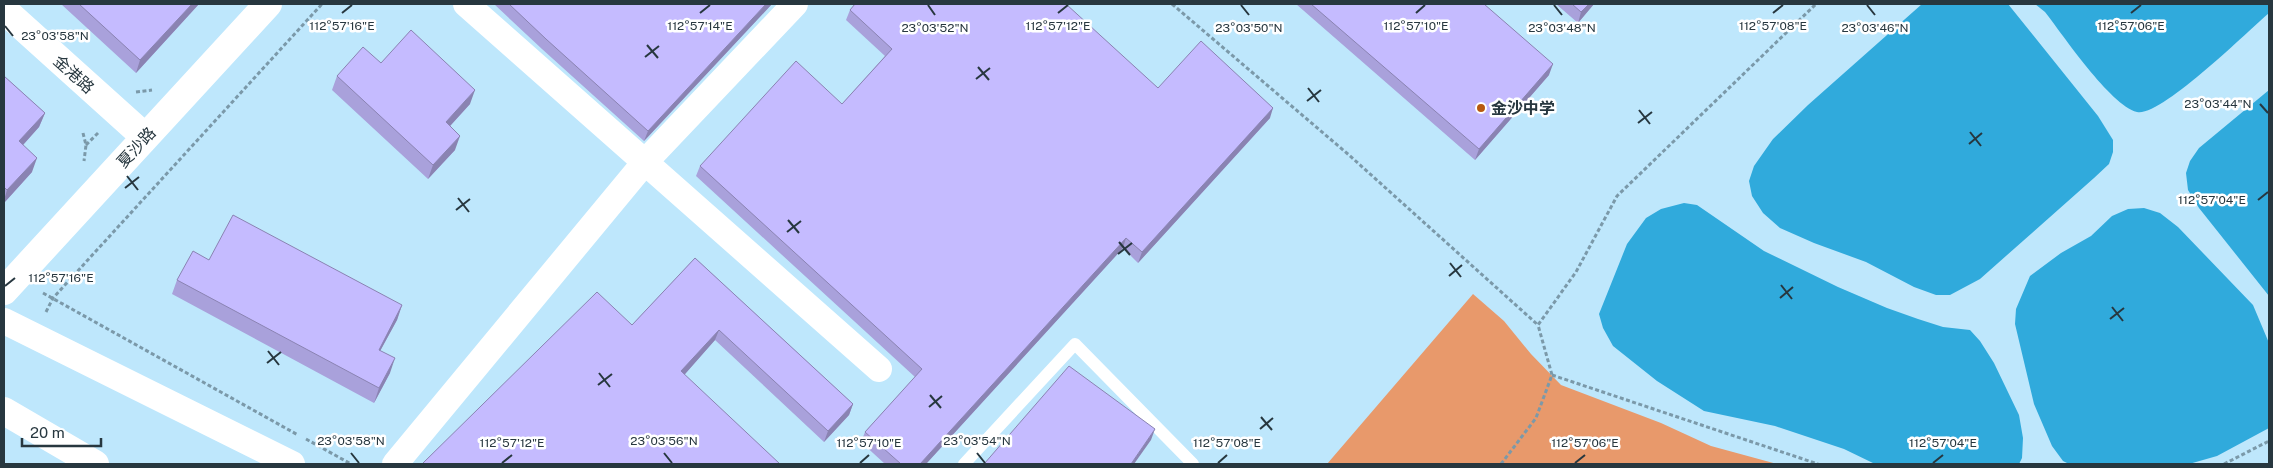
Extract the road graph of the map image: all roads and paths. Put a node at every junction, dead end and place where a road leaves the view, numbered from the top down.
1 (268, 4) edge
2 (322, 4) edge
3 (466, 4) edge
4 (795, 4) edge
5 (1172, 4) edge
6 (1816, 4) edge
7 (4, 10) edge
8 (101, 130) dead end
9 (82, 133) dead end
10 (145, 137) junction
11 (86, 145) junction
12 (646, 162) junction
13 (82, 164) dead end
14 (4, 290) edge
15 (43, 293) dead end
16 (53, 298) junction
17 (44, 314) dead end
18 (4, 321) edge
19 (1538, 325) junction
20 (879, 369) dead end
21 (1552, 375) junction
22 (4, 411) edge
23 (2269, 441) edge
24 (95, 464) edge
25 (292, 464) edge
26 (351, 464) edge
27 (395, 464) edge
28 (964, 464) edge
29 (1194, 464) edge
30 (1501, 464) edge
31 (1818, 464) edge
32 (2224, 464) edge

1 - 10 street, 夏沙路
2 - 16 path
3 - 12 street
4 - 12 street
5 - 19 path
6 - 19 path
7 - 10 street, 金港路
8 - 11 path
9 - 11 path
10 - 14 street, 夏沙路
11 - 13 path
12 - 20 street
12 - 27 street
15 - 16 path
16 - 17 path
16 - 26 path
18 - 25 street
19 - 21 path
21 - 30 path
21 - 31 path
22 - 24 street
23 - 32 path
28 - 29 lane

